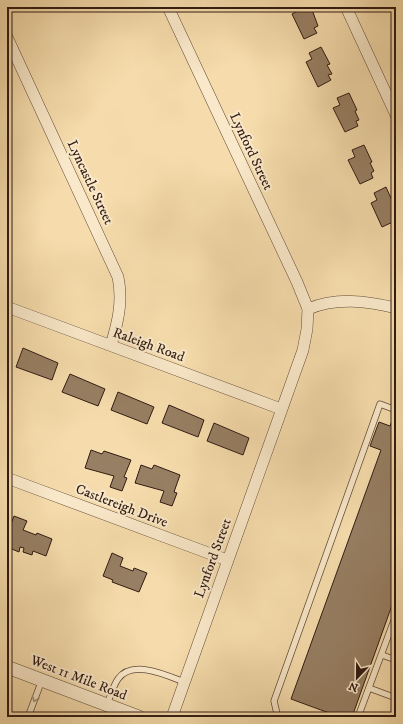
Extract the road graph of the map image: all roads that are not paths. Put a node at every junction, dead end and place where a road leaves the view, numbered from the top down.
1 (168, 7) edge
2 (346, 7) edge
3 (7, 37) edge
4 (396, 115) edge
5 (7, 307) edge
6 (396, 308) edge
7 (308, 309) junction
8 (111, 345) junction
9 (281, 409) junction
10 (396, 410) edge
11 (7, 478) edge
12 (227, 560) junction
13 (396, 615) edge
14 (394, 626) edge
15 (382, 655) junction
16 (396, 660) edge
17 (7, 667) edge
18 (42, 680) junction
19 (184, 682) junction
20 (369, 688) junction
21 (396, 698) edge
22 (107, 705) junction
23 (28, 717) edge
24 (139, 717) edge
25 (172, 717) edge
26 (276, 717) edge
27 (359, 717) edge

1 - 7 street, Lynford Street
2 - 4 street
3 - 8 street, Lyncastle Street
5 - 8 street, Raleigh Road
6 - 7 street
7 - 9 street, Lynford Street
8 - 9 street, Raleigh Road
9 - 12 street, Lynford Street
10 - 26 lane
11 - 12 street, Castlereigh Drive
12 - 19 street, Lynford Street
13 - 14 lane
14 - 15 lane
15 - 16 lane
15 - 20 lane
17 - 18 street, West 11 Mile Road
18 - 22 street, West 11 Mile Road
18 -> 23 lane
19 - 22 lane
19 - 25 street, Lynford Street
20 - 21 lane
20 - 27 lane
22 - 24 street, West 11 Mile Road

